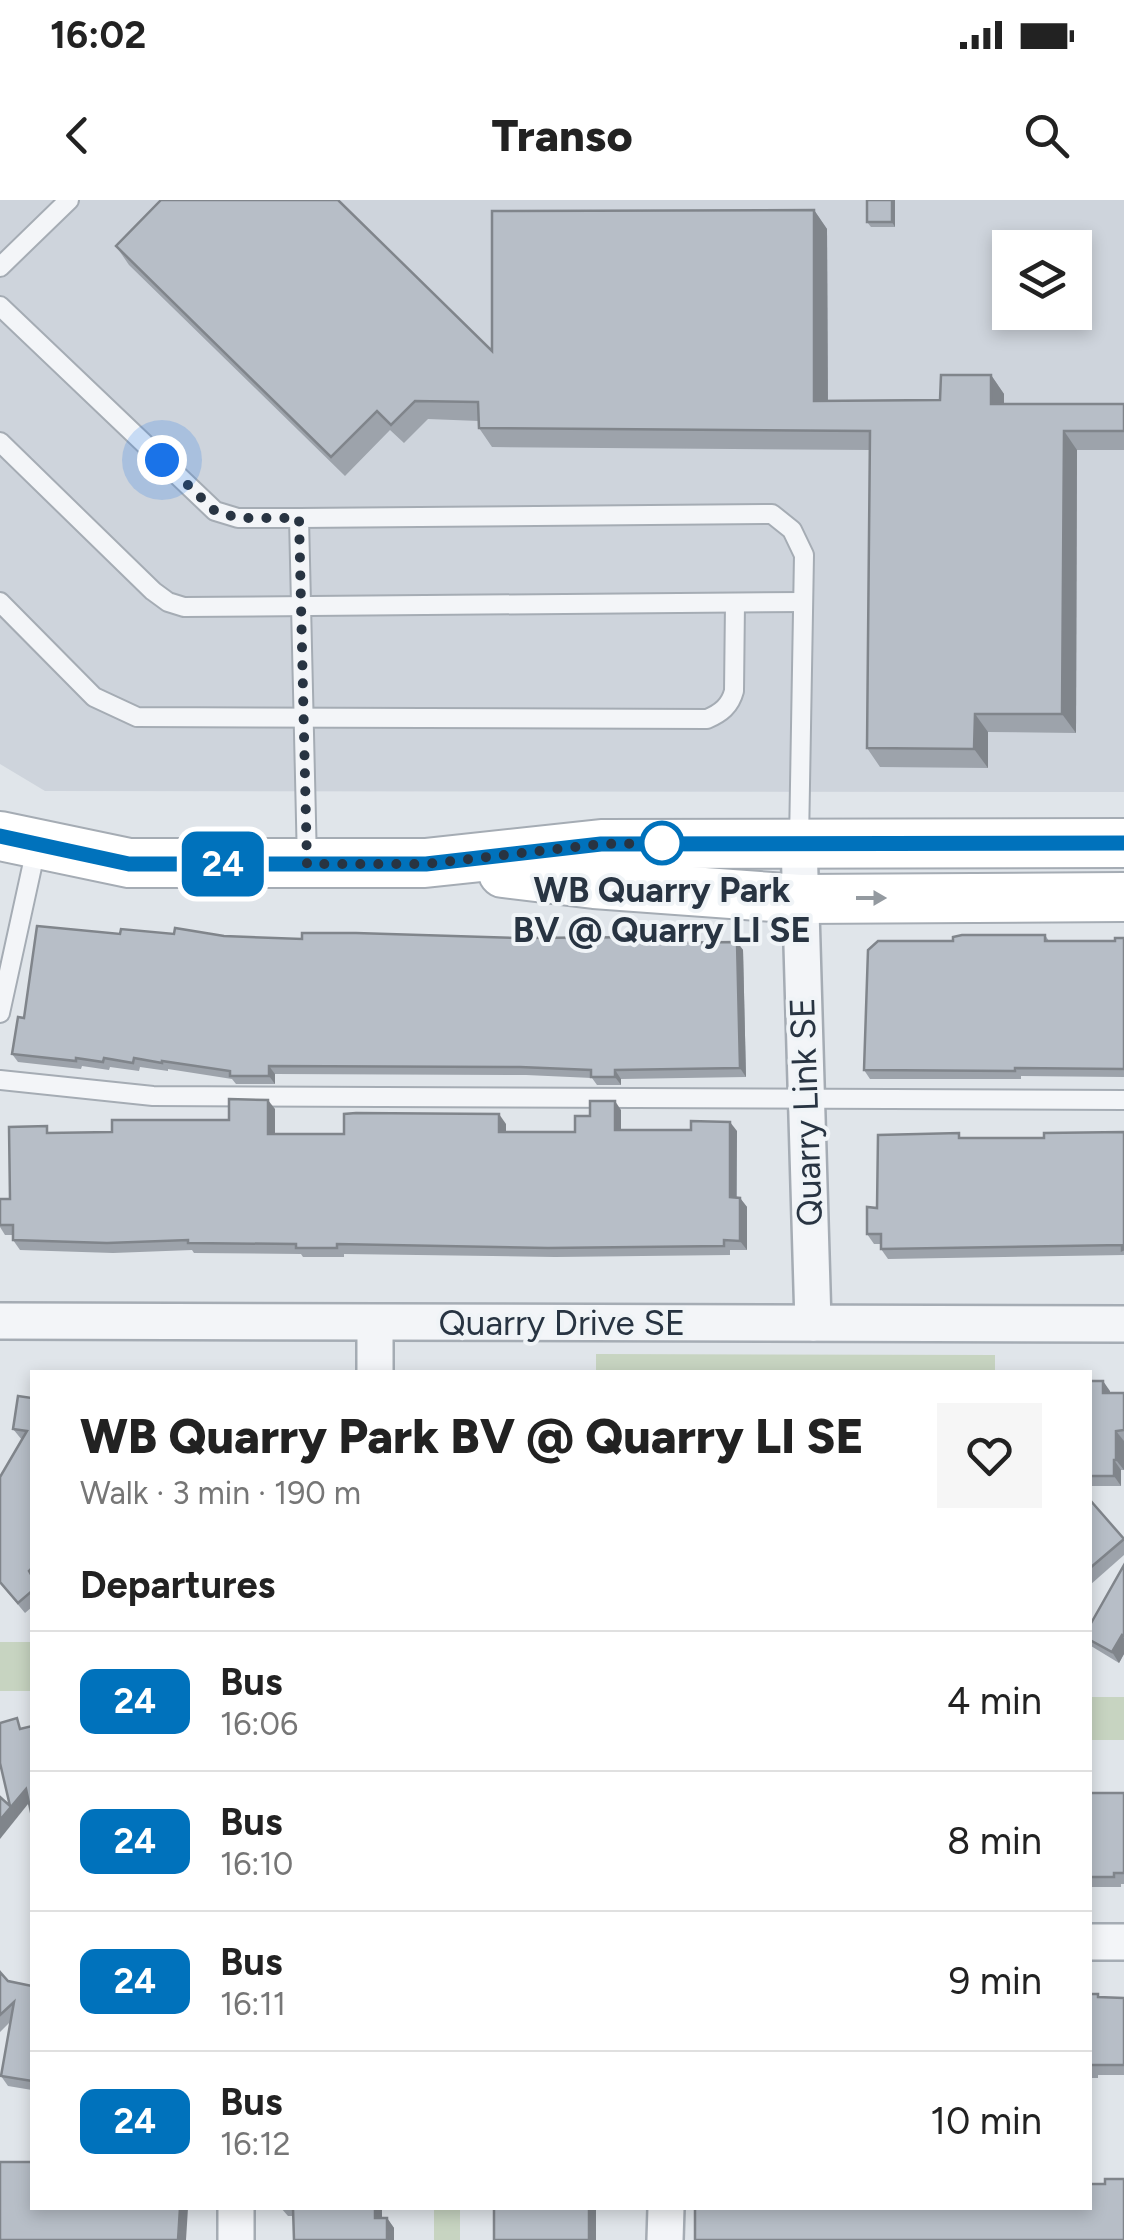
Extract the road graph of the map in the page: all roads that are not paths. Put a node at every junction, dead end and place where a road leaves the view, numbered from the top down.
1 (68, 200) edge
2 (0, 266) edge
3 (0, 306) edge
4 (0, 442) edge
5 (299, 518) junction
6 (0, 602) edge
7 (804, 602) junction
8 (735, 603) junction
9 (301, 606) junction
10 (304, 716) junction
11 (18, 840) edge
12 (799, 842) junction
13 (1124, 843) edge
14 (307, 864) junction
15 (426, 864) junction
16 (1124, 897) edge
17 (800, 899) junction
18 (0, 1013) edge
19 (0, 1080) edge
20 (806, 1100) junction
21 (1124, 1100) edge
22 (0, 1321) edge
23 (375, 1322) junction
24 (812, 1323) junction
25 (1124, 1324) edge
26 (375, 1370) edge
27 (1092, 1942) edge
28 (1124, 1942) edge
29 (236, 2210) edge
30 (666, 2210) edge
31 (236, 2240) edge
32 (665, 2240) edge

1 - 2 lane
3 - 5 lane
4 - 9 lane
5 - 7 lane
5 - 9 lane
6 - 10 lane
7 - 8 lane
7 - 12 lane
8 - 9 lane
8 - 10 lane
9 - 10 lane
10 - 14 lane
11 - 14 street
11 - 18 lane
12 - 13 street
12 - 15 street
12 - 17 street, Quarry Link SE
14 - 15 street
15 - 17 street
17 -> 16 street
17 - 20 street, Quarry Link SE
19 - 20 lane
20 - 21 lane
20 - 24 street, Quarry Link SE
22 - 23 street, Quarry Drive SE
23 - 24 street, Quarry Drive SE
23 - 26 street
24 - 25 street, Quarry Drive SE
27 - 28 street
29 - 31 street
30 - 32 street

